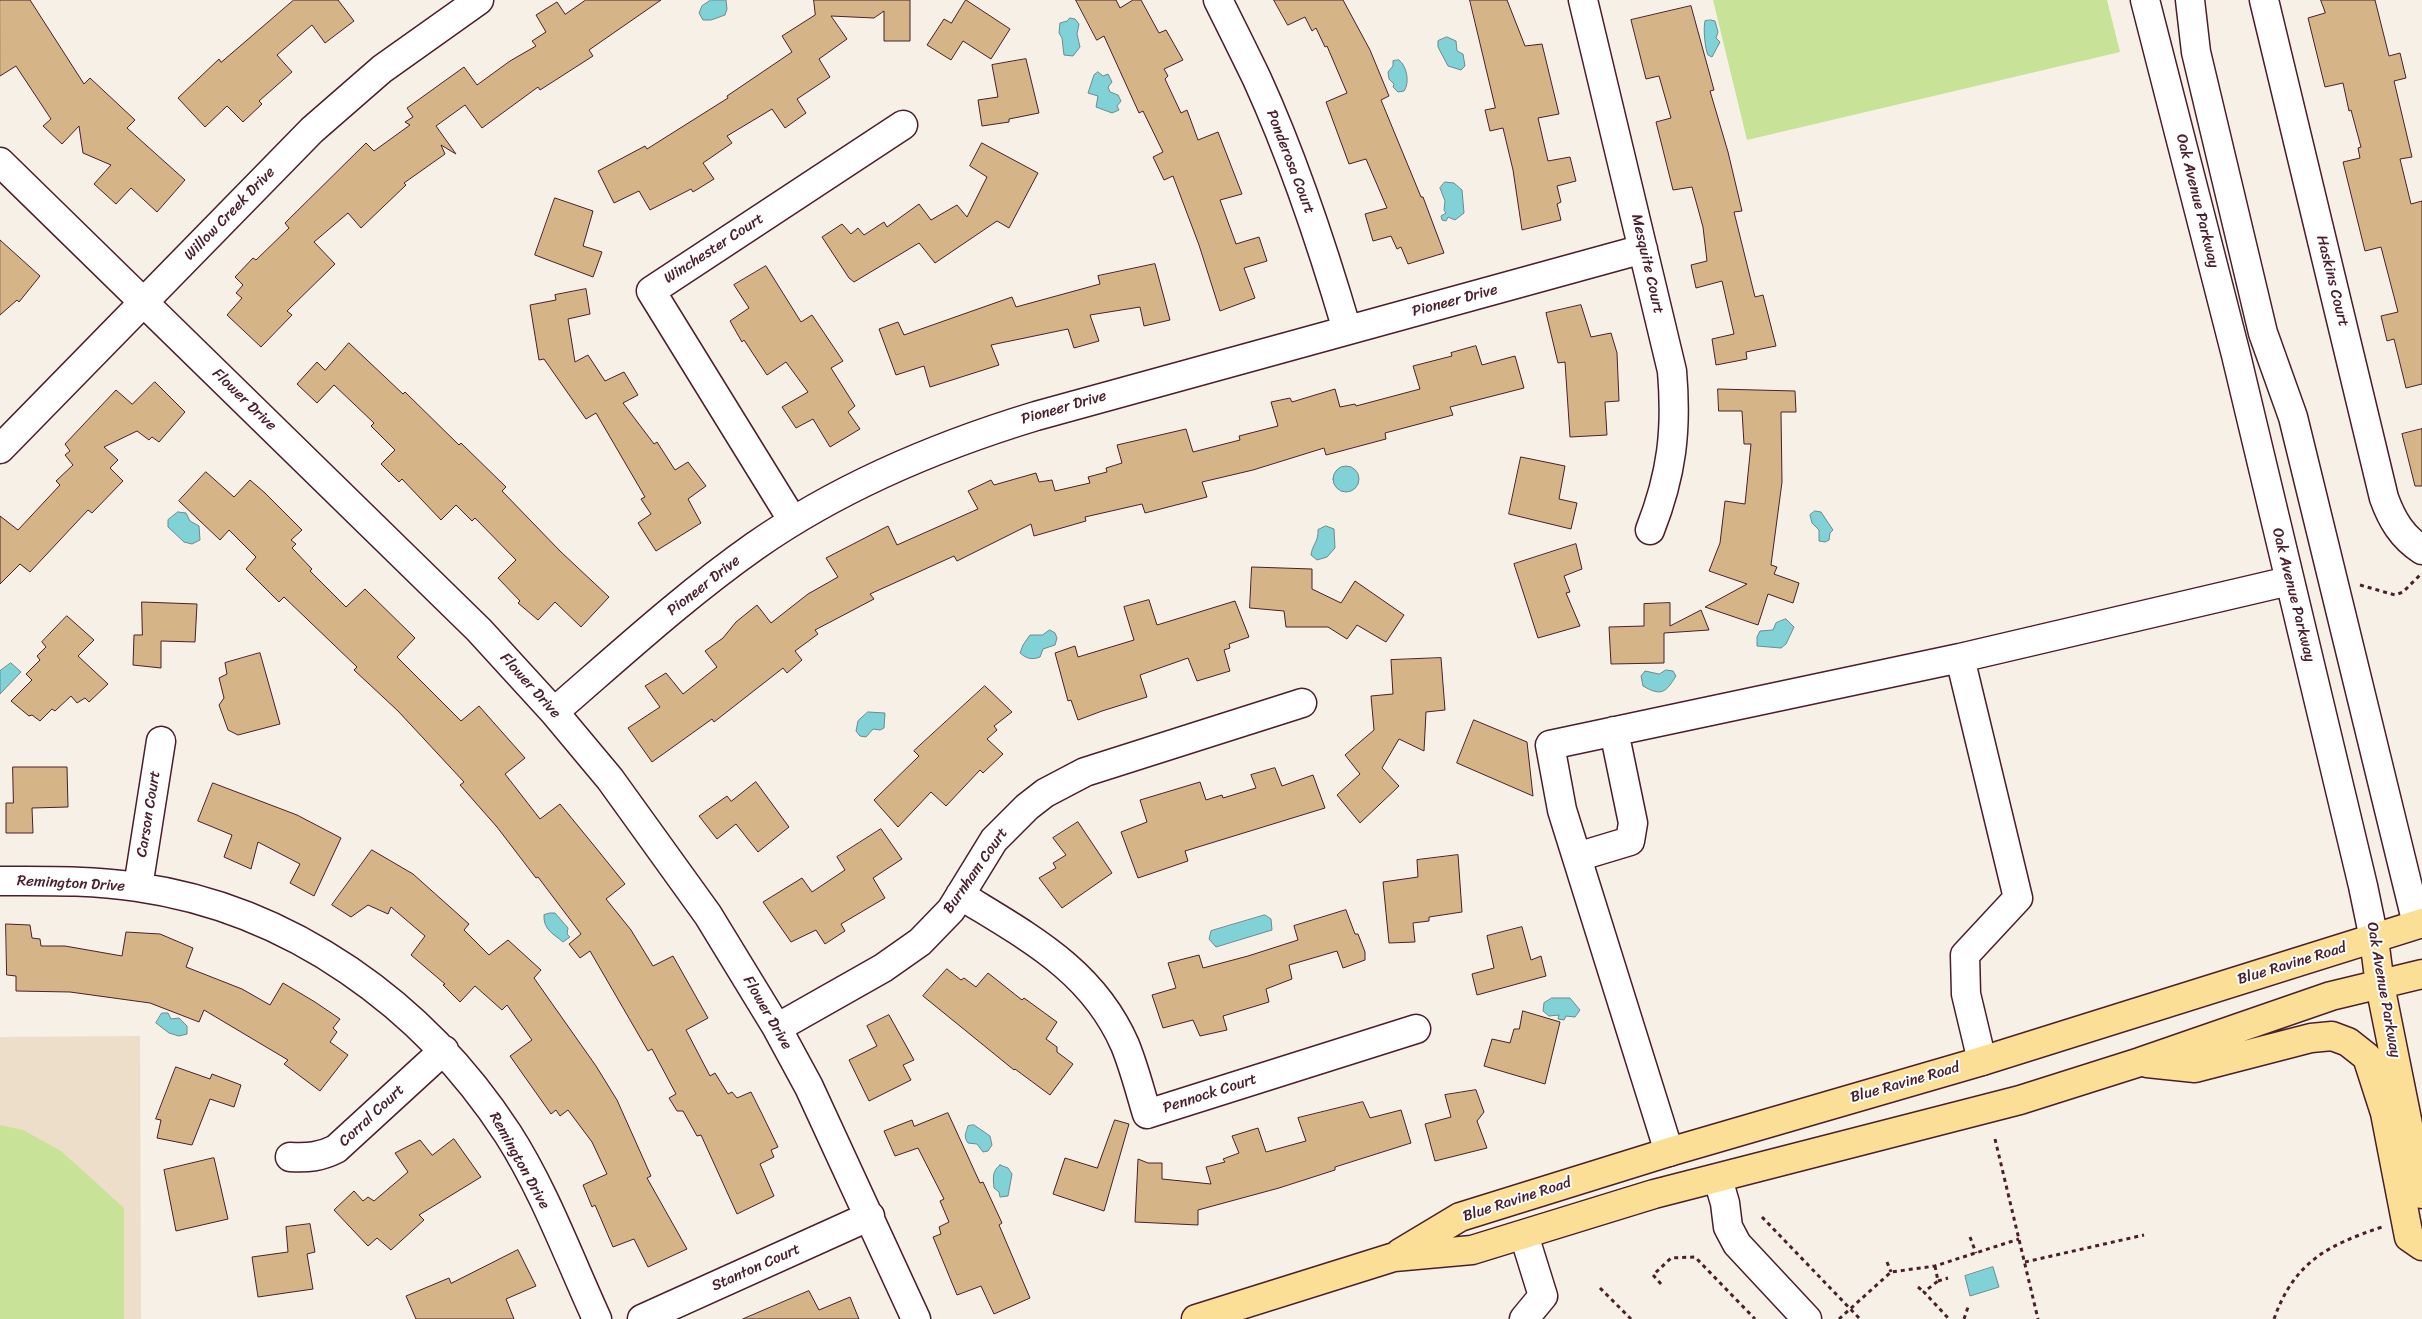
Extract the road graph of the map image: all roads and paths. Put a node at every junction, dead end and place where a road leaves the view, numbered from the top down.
1 (479, 0) edge
2 (1218, 0) edge
3 (1583, 0) edge
4 (2145, 0) edge
5 (2190, 0) edge
6 (2264, 0) edge
7 (903, 125) dead end
8 (0, 162) edge
9 (1643, 249) junction
10 (143, 302) junction
11 (1347, 330) junction
12 (0, 449) edge
13 (793, 521) junction
14 (1650, 530) dead end
15 (2422, 550) edge
16 (2422, 573) edge
17 (2289, 581) junction
18 (2336, 591) junction
19 (1960, 658) junction
20 (1302, 703) dead end
21 (554, 712) junction
22 (1614, 731) junction
23 (161, 741) dead end
24 (1576, 857) junction
25 (0, 881) edge
26 (138, 887) junction
27 (960, 895) junction
28 (2420, 931) edge
29 (2374, 939) junction
30 (2422, 974) edge
31 (2380, 985) junction
32 (777, 1028) junction
33 (1416, 1029) dead end
34 (444, 1050) junction
35 (1982, 1061) junction
36 (2140, 1062) junction
37 (1995, 1139) dead end
38 (1669, 1152) junction
39 (290, 1157) dead end
40 (1718, 1179) junction
41 (2422, 1194) edge
42 (870, 1216) junction
43 (1762, 1217) dead end
44 (2387, 1225) dead end
45 (1524, 1235) junction
46 (2144, 1235) dead end
47 (1970, 1236) dead end
48 (2019, 1239) junction
49 (2422, 1246) edge
50 (1976, 1253) junction
51 (1394, 1257) junction
52 (1887, 1262) dead end
53 (2025, 1262) junction
54 (1935, 1266) junction
55 (1891, 1272) junction
56 (1948, 1278) dead end
57 (1938, 1281) junction
58 (1661, 1284) dead end
59 (1918, 1287) dead end
60 (1600, 1288) dead end
61 (1924, 1292) junction
62 (1968, 1307) dead end
63 (1850, 1308) junction
64 (597, 1319) edge
65 (642, 1319) edge
66 (916, 1319) edge
67 (1196, 1319) edge
68 (1524, 1319) edge
69 (1631, 1319) edge
70 (1755, 1319) edge
71 (1807, 1319) edge
72 (1839, 1319) edge
73 (1860, 1319) edge
74 (1949, 1319) edge
75 (1964, 1319) edge
76 (2038, 1319) edge
77 (2274, 1319) edge

1 - 10 street, Willow Creek Drive
2 - 11 street, Ponderosa Court
3 - 9 street, Mesquite Court
4 - 17 street, Oak Avenue Parkway
5 - 18 street
6 - 15 street, Haskins Court
7 - 13 street, Winchester Court
8 - 10 street, Flower Drive
9 - 11 street, Pioneer Drive
9 - 14 street, Mesquite Court
10 - 12 street, Willow Creek Drive
10 - 21 street, Flower Drive
11 - 13 street, Pioneer Drive
13 - 21 street, Pioneer Drive
16 - 18 path
17 - 19 street
17 - 29 street, Oak Avenue Parkway
18 - 28 street
19 - 22 street
19 - 35 street
20 - 27 street, Burnham Court
21 - 32 street, Flower Drive
22 - 24 street
22 - 24 street
23 - 26 street, Carson Court
24 - 38 street
25 - 26 street, Remington Drive
26 - 34 street, Remington Drive
27 - 32 street, Burnham Court
27 - 33 street, Pennock Court
28 - 29 main road, Blue Ravine Road
29 - 31 main road, Oak Avenue Parkway
29 - 35 main road, Blue Ravine Road
30 - 31 main road, Blue Ravine Road
31 - 36 main road, Blue Ravine Road
31 - 41 main road, Oak Avenue Parkway
32 - 42 street, Flower Drive
34 - 39 street, Corral Court
34 - 64 street, Remington Drive
35 - 38 main road, Blue Ravine Road
36 - 40 main road, Blue Ravine Road
36 - 49 main road
37 - 48 path
38 - 51 main road, Blue Ravine Road
40 - 45 main road, Blue Ravine Road
40 - 71 street
42 - 65 street, Stanton Court
42 - 66 street, Flower Drive
43 - 63 path
44 - 77 path
45 - 51 main road, Blue Ravine Road
45 - 68 street
46 - 53 path
47 - 50 path
48 - 50 path
48 - 53 path
50 - 54 path
51 - 67 main road, Blue Ravine Road
52 - 55 path
53 - 76 path
54 - 55 path
54 - 57 path
55 - 63 path
56 - 57 path
57 - 61 path
58 - 70 path
59 - 61 path
60 - 69 path
61 - 74 path
62 - 75 path
63 - 72 path
63 - 73 path

